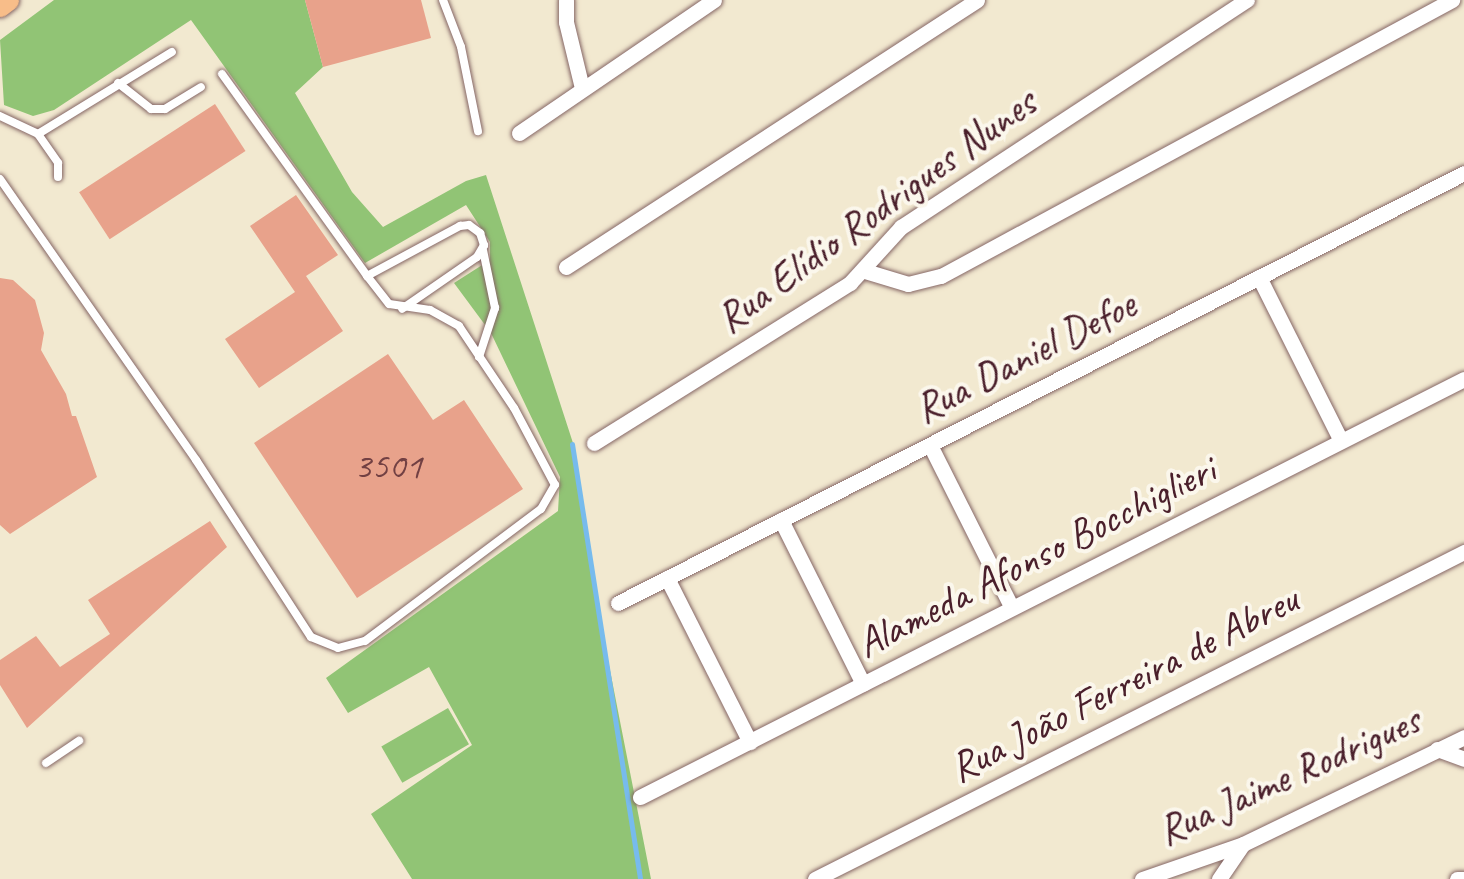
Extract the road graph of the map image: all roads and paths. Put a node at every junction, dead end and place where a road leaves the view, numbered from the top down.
1 (8, 0) edge
2 (443, 0) edge
3 (566, 0) edge
4 (714, 0) edge
5 (977, 0) edge
6 (1247, 0) edge
7 (1452, 0) edge
8 (0, 6) edge
9 (172, 52) dead end
10 (222, 74) dead end
11 (118, 83) junction
12 (201, 87) dead end
13 (582, 88) junction
14 (0, 117) edge
15 (0, 129) edge
16 (478, 131) dead end
17 (519, 133) dead end
18 (38, 134) junction
19 (1464, 174) edge
20 (58, 177) dead end
21 (0, 180) edge
22 (483, 249) junction
23 (566, 267) dead end
24 (865, 271) junction
25 (367, 276) junction
26 (1259, 277) junction
27 (402, 309) junction
28 (480, 357) junction
29 (1464, 380) edge
30 (1340, 442) junction
31 (594, 443) dead end
32 (930, 444) junction
33 (781, 520) junction
34 (1464, 552) edge
35 (667, 578) junction
36 (618, 603) dead end
37 (1012, 608) junction
38 (863, 684) junction
39 (1464, 736) edge
40 (79, 741) dead end
41 (750, 742) junction
42 (1438, 749) junction
43 (1464, 758) edge
44 (46, 763) dead end
45 (640, 797) dead end
46 (1243, 844) junction
47 (815, 879) edge
48 (1144, 879) edge
49 (1219, 879) edge

1 - 8 main road
2 - 16 lane
3 - 13 street
4 - 13 street
5 - 23 street
6 - 24 street, Rua Elídio Rodrigues Nunes
7 - 24 street
9 - 11 lane
10 - 25 lane
11 - 12 lane
11 - 18 lane
13 - 17 street
14 - 15 lane
14 - 18 lane
18 - 20 lane
19 - 26 street, Rua Daniel Defoe
21 - 28 lane
22 - 25 lane
22 - 27 lane
22 - 28 lane
24 - 31 street, Rua Elídio Rodrigues Nunes
25 - 27 lane
26 - 30 street
26 - 32 street, Rua Daniel Defoe
27 - 28 lane
29 - 30 street, Alameda Afonso Bocchiglieri
30 - 37 street, Alameda Afonso Bocchiglieri
32 - 33 street, Rua Daniel Defoe
32 - 37 street
33 - 35 street, Rua Daniel Defoe
33 - 38 street
34 - 47 street, Rua João Ferreira de Abreu
35 - 36 street, Rua Daniel Defoe
35 - 41 street
37 - 38 street, Alameda Afonso Bocchiglieri
38 - 41 street, Alameda Afonso Bocchiglieri
39 - 42 street, Rua Jaime Rodrigues
40 - 44 lane
41 - 45 street, Alameda Afonso Bocchiglieri
42 - 43 street
42 - 46 street, Rua Jaime Rodrigues
46 - 48 street, Rua Jaime Rodrigues
46 - 49 street

